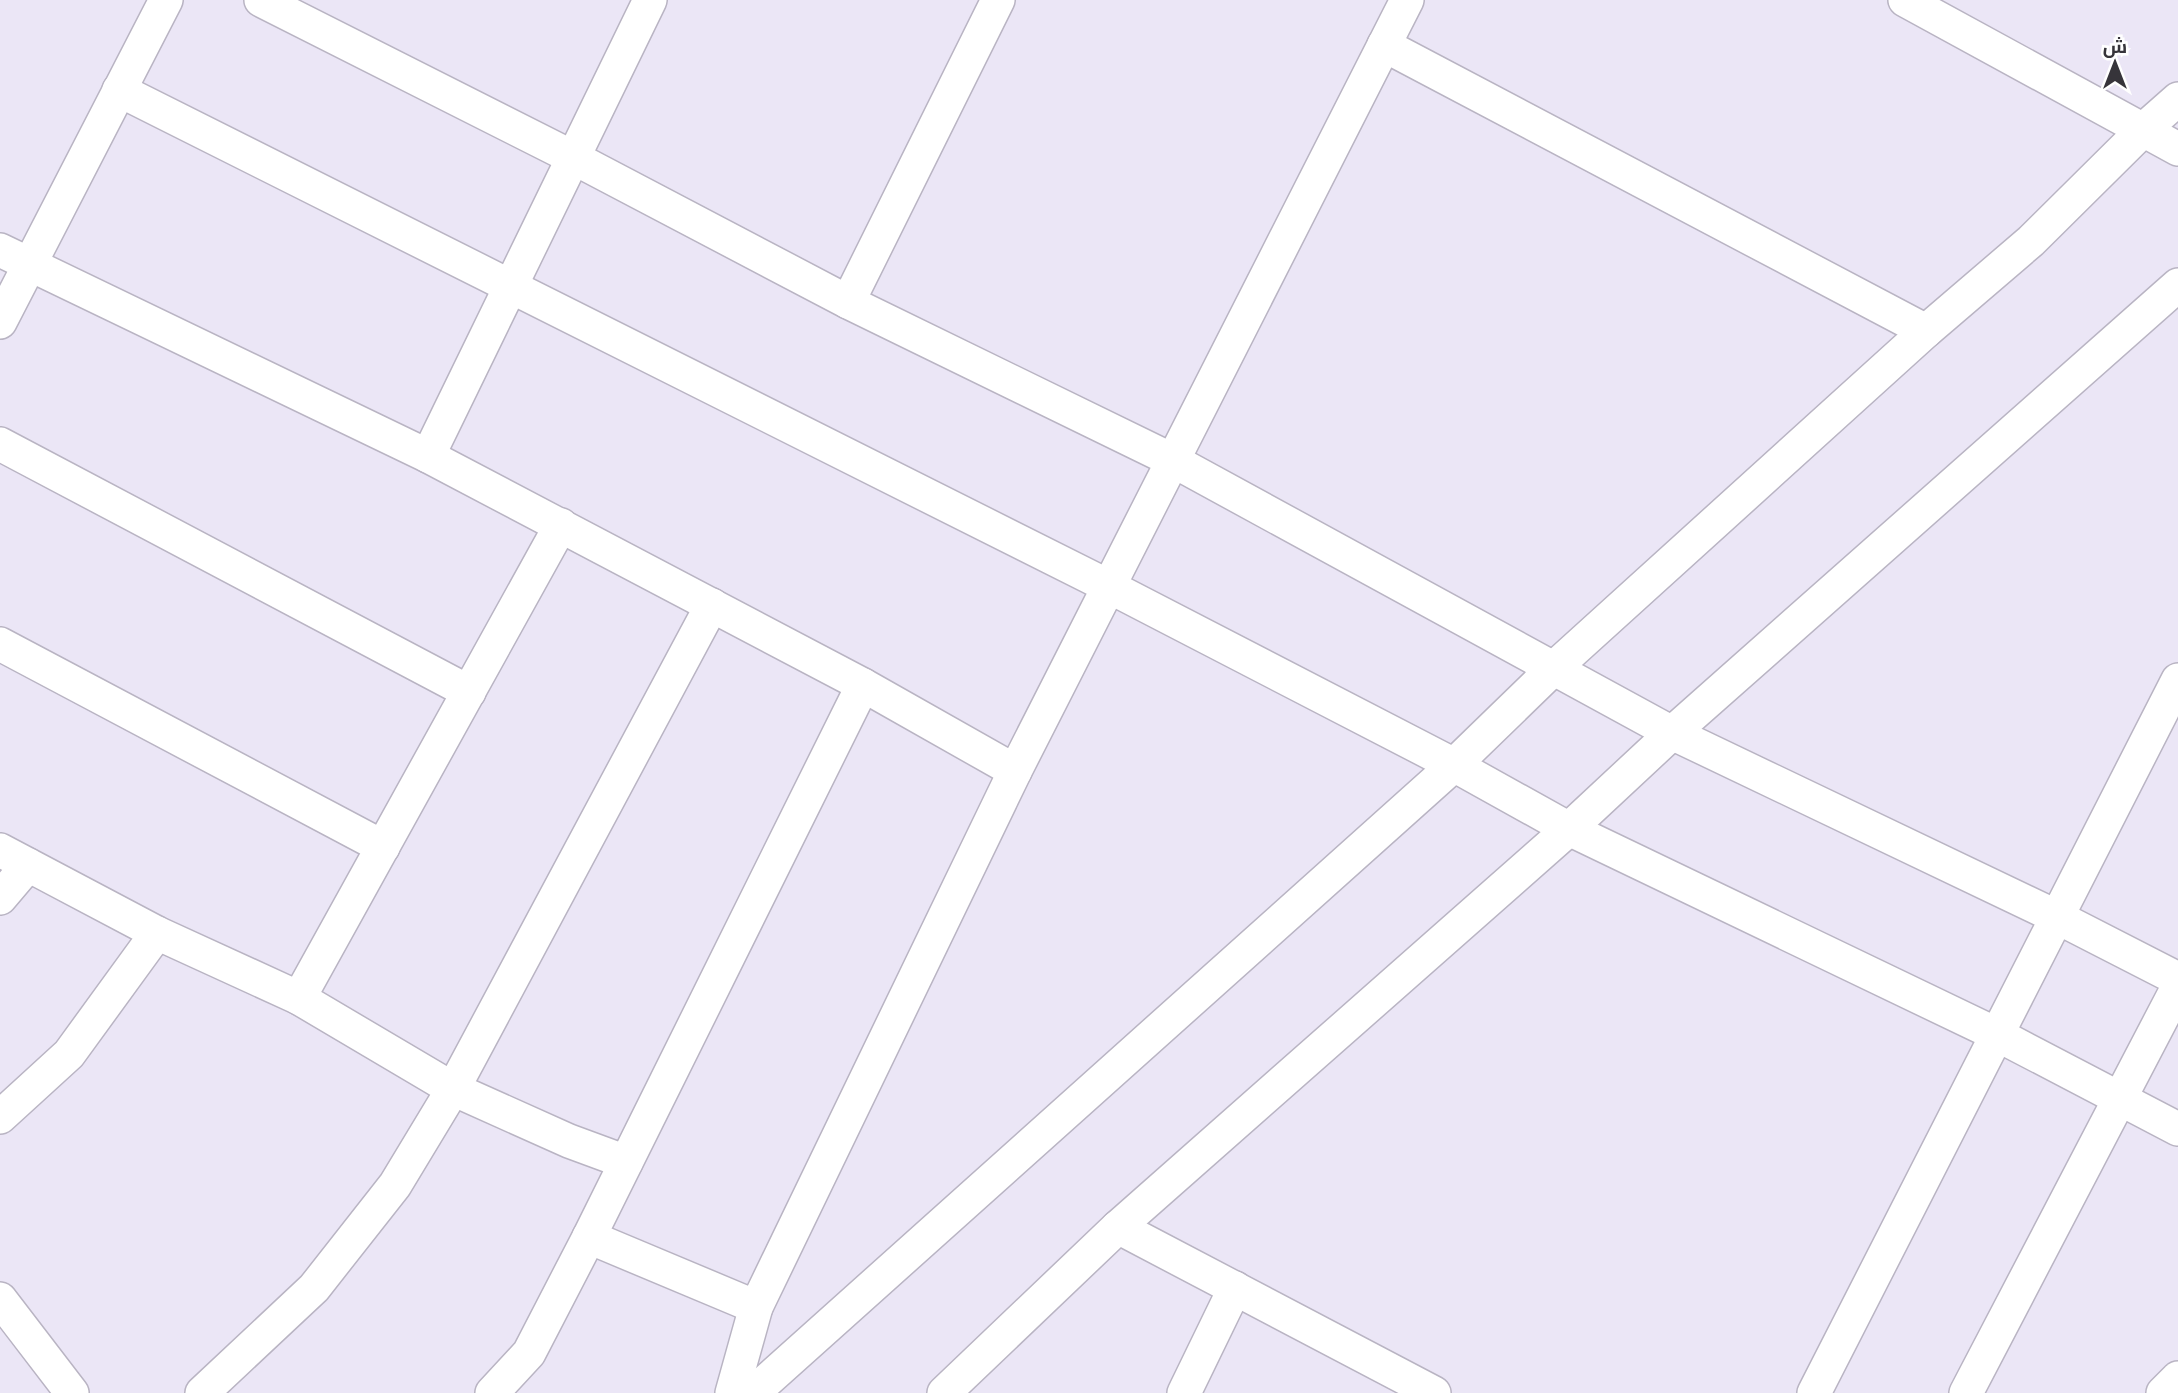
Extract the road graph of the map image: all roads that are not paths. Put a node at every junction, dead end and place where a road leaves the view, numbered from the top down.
1 (166, 0) edge
2 (261, 0) edge
3 (650, 0) edge
4 (998, 0) edge
5 (1407, 0) edge
6 (1905, 0) edge
7 (1384, 45) junction
8 (120, 90) junction
9 (2178, 99) edge
10 (2144, 129) junction
11 (2178, 149) edge
12 (573, 158) junction
13 (0, 250) edge
14 (29, 265) junction
15 (511, 285) junction
16 (2178, 285) edge
17 (848, 302) junction
18 (0, 322) edge
19 (1926, 331) junction
20 (0, 444) edge
21 (428, 456) junction
22 (1172, 460) junction
23 (561, 525) junction
24 (1108, 586) junction
25 (712, 605) junction
26 (0, 644) edge
27 (1554, 668) junction
28 (2178, 681) edge
29 (863, 685) junction
30 (469, 692) junction
31 (1672, 733) junction
32 (1454, 765) junction
33 (1015, 771) junction
34 (1569, 829) junction
35 (383, 847) junction
36 (14, 858) edge
37 (0, 898) edge
38 (2057, 917) junction
39 (157, 933) junction
40 (2178, 979) edge
41 (2178, 987) edge
42 (299, 998) junction
43 (1998, 1035) junction
44 (453, 1089) junction
45 (2119, 1098) junction
46 (0, 1117) edge
47 (2178, 1129) edge
48 (626, 1162) junction
49 (1118, 1227) junction
50 (589, 1237) junction
51 (1235, 1288) junction
52 (0, 1299) edge
53 (756, 1307) junction
54 (2178, 1378) edge
55 (1415, 1388) edge
56 (72, 1393) edge
57 (202, 1393) edge
58 (492, 1393) edge
59 (732, 1393) edge
60 (753, 1393) edge
61 (944, 1393) edge
62 (1184, 1393) edge
63 (1814, 1393) edge
64 (1966, 1393) edge
65 (2163, 1393) edge

1 - 8 street
2 - 12 street
3 - 12 street
4 - 17 street
5 - 7 street
6 - 10 street
7 - 19 street
7 - 22 street
8 - 14 street
8 - 15 street
9 - 10 street
10 - 11 street
10 - 19 street
12 - 15 street
12 - 17 street
13 - 14 street
14 - 18 street
14 - 21 street
15 - 21 street
15 - 24 street
16 - 31 street
17 - 22 street
19 - 27 street
20 - 30 street
21 - 23 street
22 - 24 street
22 - 27 street
23 - 25 street
23 - 30 street
24 - 32 street
24 - 33 street
25 - 29 street
25 - 44 street
26 - 35 street
27 - 31 street
27 - 32 street
28 - 38 street
29 - 33 street
29 - 48 street
30 - 35 street
31 - 34 street
31 - 38 street
32 - 34 street
32 - 60 street
33 - 53 street
34 - 43 street
34 - 49 street
35 - 42 street
36 - 37 street
36 - 39 street
38 - 40 street
38 - 43 street
39 - 42 street
39 - 46 street
41 - 45 street
42 - 44 street
43 - 45 street
43 - 63 street
44 - 48 street
44 - 57 street
45 - 47 street
45 - 64 street
48 - 50 street
49 - 51 street
49 - 61 street
50 - 53 street
50 - 58 street
51 - 55 street
51 - 62 street
52 - 56 street
53 - 59 street
54 - 65 street

